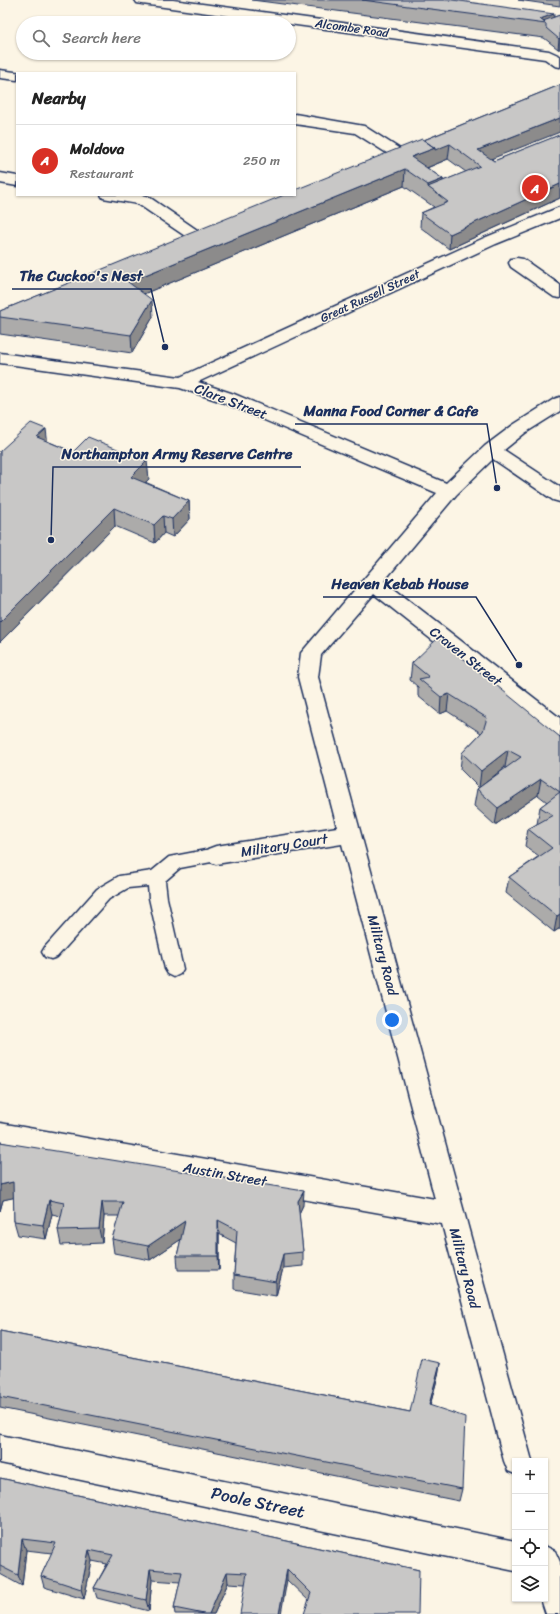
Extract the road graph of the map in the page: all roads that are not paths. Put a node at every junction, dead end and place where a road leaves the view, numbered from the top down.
1 (142, 0) edge
2 (260, 16) edge
3 (296, 21) edge
4 (560, 63) edge
5 (0, 74) edge
6 (16, 76) edge
7 (296, 119) edge
8 (380, 159) edge
9 (0, 178) edge
10 (16, 181) edge
11 (116, 196) edge
12 (560, 212) edge
13 (197, 237) edge
14 (517, 263) dead end
15 (560, 293) edge
16 (0, 358) edge
17 (182, 383) junction
18 (560, 403) edge
19 (492, 450) junction
20 (448, 491) junction
21 (560, 496) edge
22 (372, 582) junction
23 (560, 729) edge
24 (351, 834) junction
25 (216, 855) joint
26 (156, 878) junction
27 (51, 952) dead end
28 (174, 969) dead end
29 (0, 1134) edge
30 (451, 1214) junction
31 (0, 1449) edge
32 (517, 1458) edge
33 (512, 1555) edge
34 (546, 1566) edge
35 (560, 1612) edge

1 - 2 street, Alcombe Road
3 - 4 street, Alcombe Road
5 - 6 street
7 - 8 street
9 - 10 street
11 - 13 street
12 - 17 street, Great Russell Street
14 - 15 street
16 - 17 street, Clare Street
17 - 20 street, Clare Street
18 - 19 street, Military Road
19 - 20 street, Military Road
19 - 21 street
20 - 22 street, Military Road
22 - 23 street, Craven Street
22 - 24 street, Military Road
24 - 25 street, Military Court
24 - 30 street, Military Road
25 - 26 lane
26 - 27 lane
26 - 28 lane
29 - 30 street, Austin Street
30 - 32 street, Military Road
31 - 33 street, Poole Street
34 - 35 street

